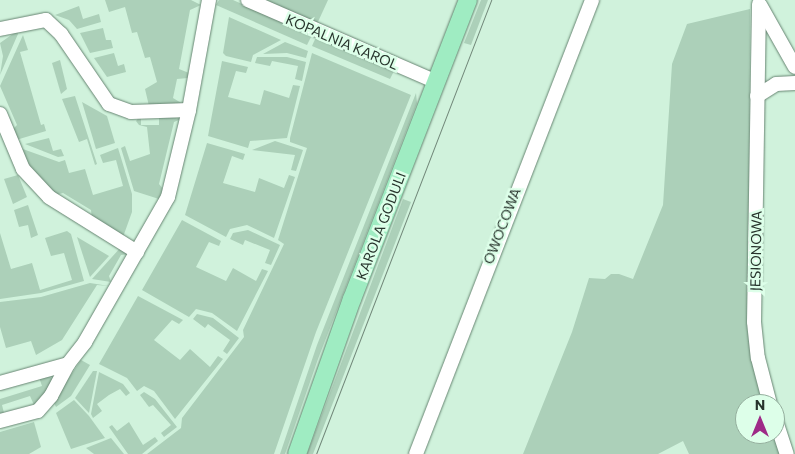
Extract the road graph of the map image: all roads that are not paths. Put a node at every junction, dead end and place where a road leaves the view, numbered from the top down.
1 (209, 0) edge
2 (248, 0) edge
3 (468, 0) edge
4 (592, 0) edge
5 (758, 2) edge
6 (0, 29) edge
7 (795, 67) edge
8 (437, 82) junction
9 (795, 83) edge
10 (757, 96) junction
11 (189, 110) junction
12 (0, 114) edge
13 (137, 252) junction
14 (68, 364) junction
15 (0, 383) edge
16 (767, 394) edge
17 (0, 421) edge
18 (297, 454) edge
19 (416, 454) edge

1 - 11 street
2 - 8 street, KOPALNIA KAROL
3 - 8 main road, KAROLA GODULI
4 - 19 street, OWOCOWA
5 - 7 street
5 - 10 street, JESIONOWA
6 - 11 street
8 - 18 main road, KAROLA GODULI
9 - 10 street
10 - 16 street, JESIONOWA
11 - 13 street
12 - 13 street
13 - 14 street
14 - 15 street
14 - 17 street

